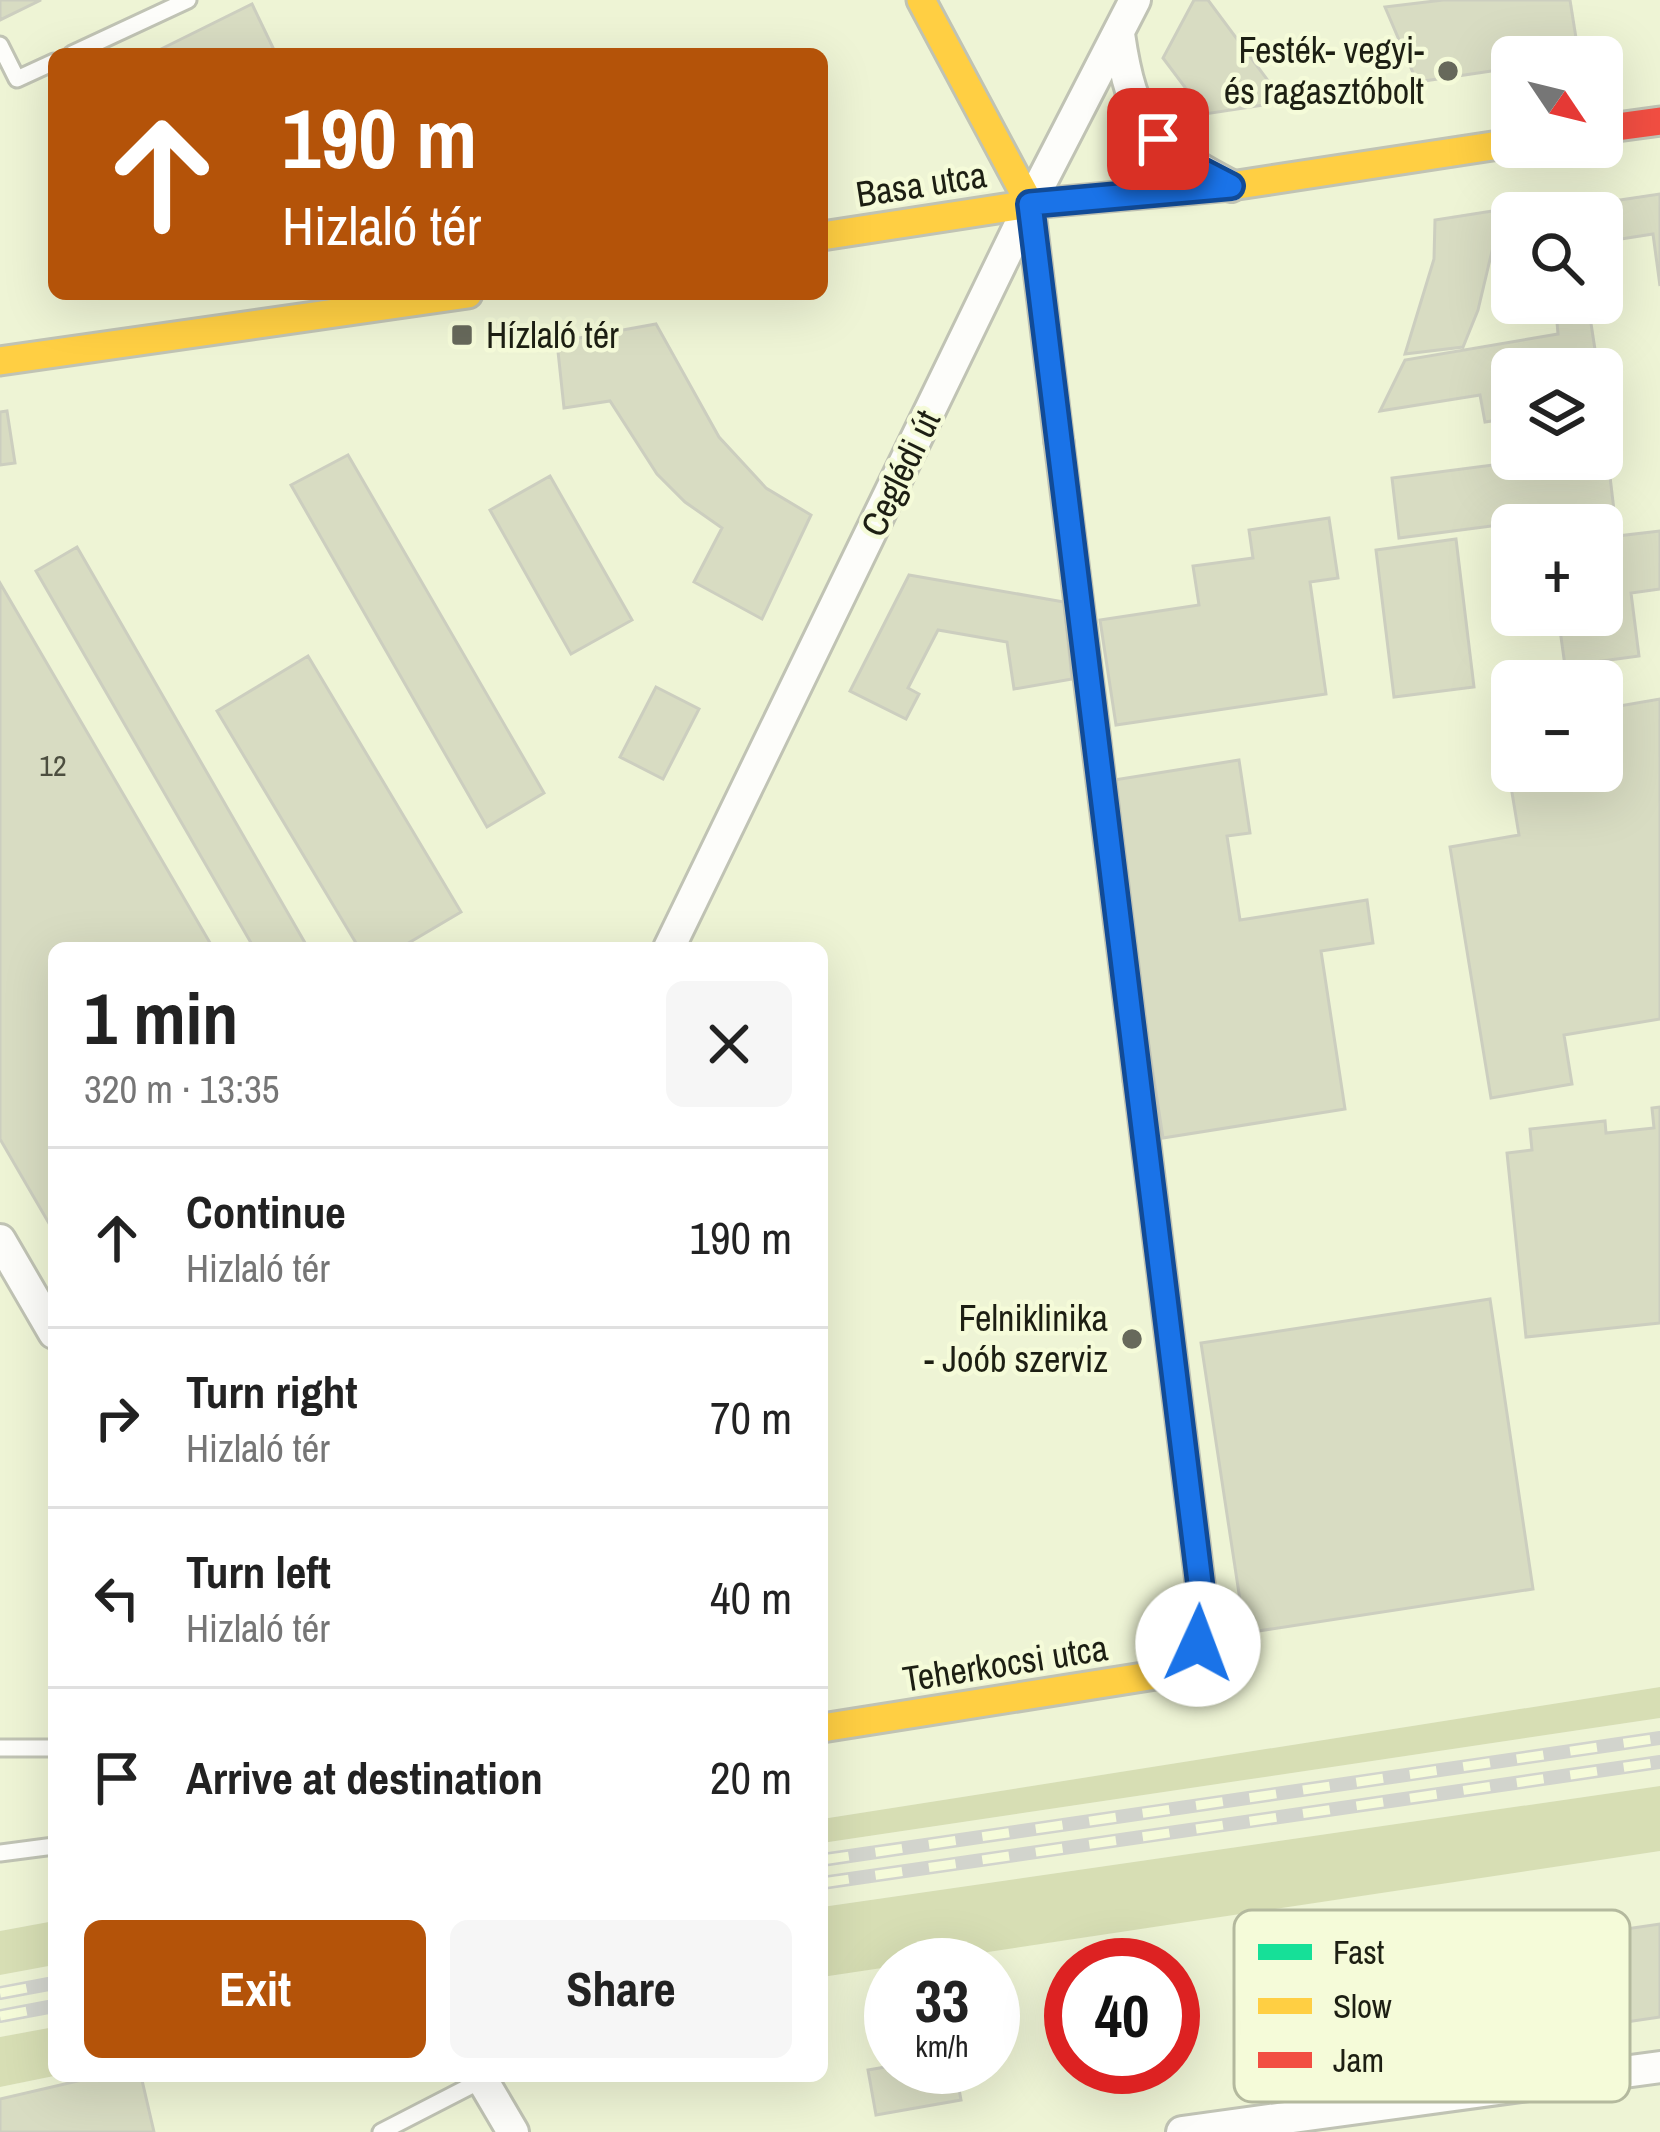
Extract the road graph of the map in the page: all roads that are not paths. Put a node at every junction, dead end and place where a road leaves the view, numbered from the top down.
1 (188, 0) edge
2 (921, 0) edge
3 (1136, 0) edge
4 (1119, 34) junction
5 (0, 45) edge
6 (85, 48) edge
7 (48, 65) edge
8 (1660, 121) edge
9 (1623, 126) edge
10 (1491, 146) edge
11 (1231, 186) junction
12 (1030, 204) junction
13 (828, 235) edge
14 (427, 300) edge
15 (0, 361) edge
16 (672, 942) edge
17 (0, 1240) edge
18 (48, 1323) edge
19 (828, 1727) edge
20 (48, 1747) edge
21 (0, 1748) edge
22 (48, 1847) edge
23 (0, 1853) edge
24 (1660, 2067) edge
25 (1630, 2071) edge
26 (474, 2082) edge
27 (483, 2082) edge
28 (1403, 2102) edge
29 (381, 2132) edge
30 (513, 2132) edge
31 (1182, 2132) edge

1 - 6 lane
2 - 12 street
3 - 4 street, Ceglédi út
4 - 11 street
4 - 12 street, Ceglédi út
5 - 7 lane
8 - 9 street
10 - 11 street, Basa utca
11 - 12 street, Basa utca
12 - 13 street, Basa utca
12 - 16 street, Ceglédi út
12 - 19 street, Teherkocsi utca
14 - 15 street
17 - 18 street
20 - 21 lane
22 - 23 lane
24 - 25 street
26 - 29 lane
27 - 30 street
28 - 31 street

